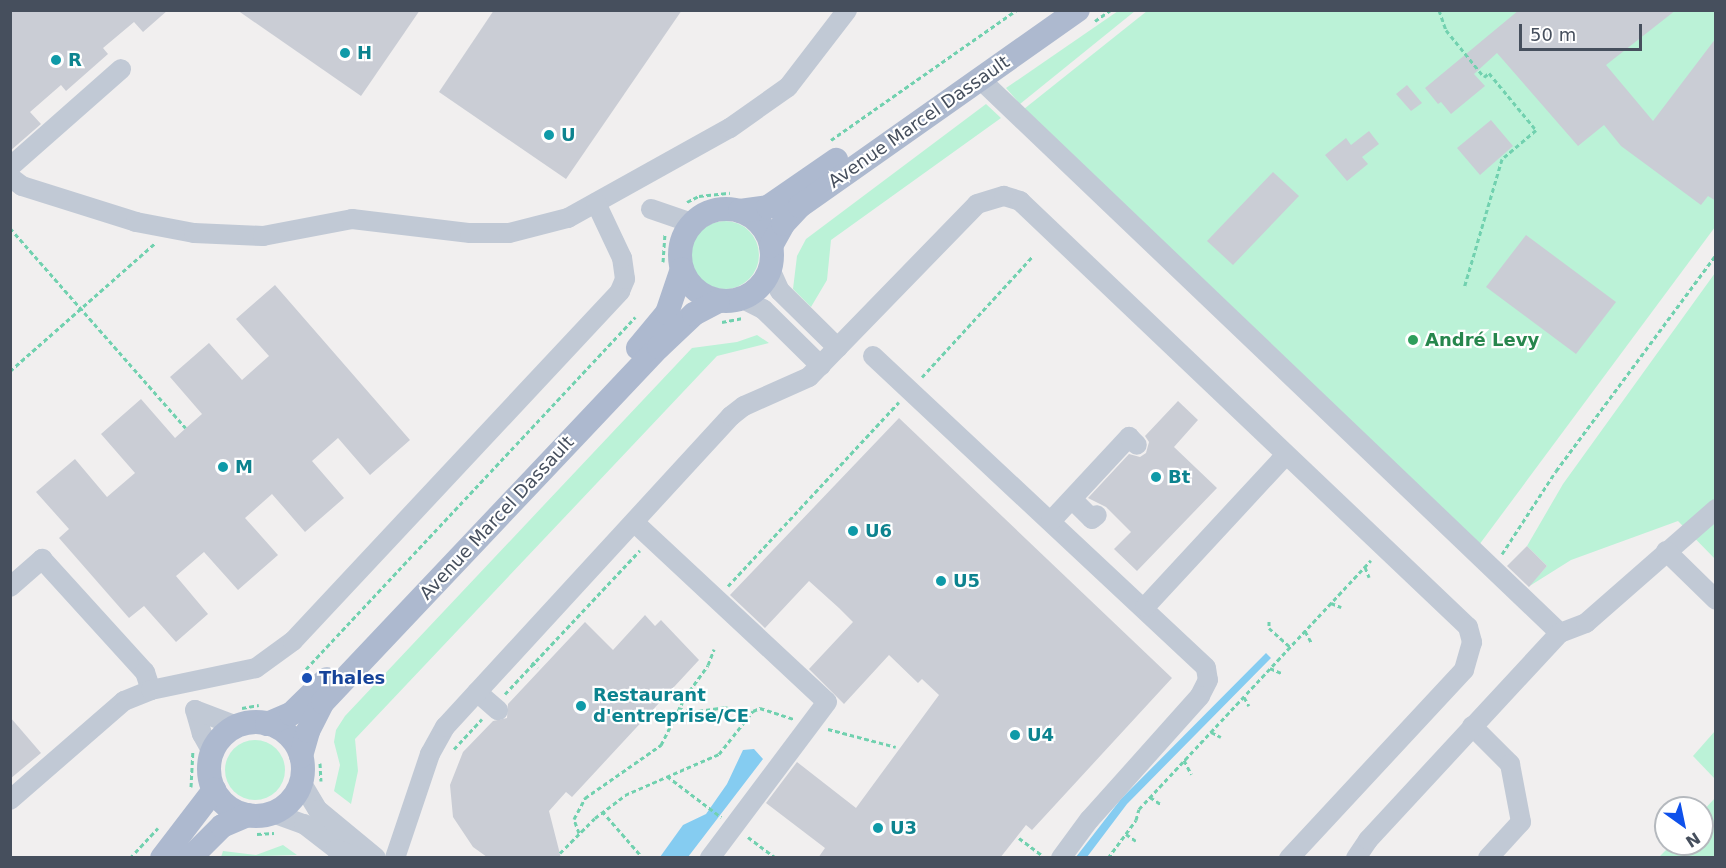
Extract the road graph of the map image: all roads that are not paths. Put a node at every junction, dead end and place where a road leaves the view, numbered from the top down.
1 (847, 10) edge
2 (1051, 10) edge
3 (1085, 17) edge
4 (121, 69) dead end
5 (980, 79) junction
6 (10, 167) edge
7 (10, 177) edge
8 (740, 202) junction
9 (596, 203) junction
10 (651, 209) dead end
11 (682, 220) junction
12 (771, 258) junction
13 (673, 268) junction
14 (730, 300) junction
15 (838, 348) junction
16 (873, 356) dead end
17 (821, 366) junction
18 (1137, 445) dead end
19 (1286, 455) junction
20 (1072, 499) junction
21 (1716, 509) edge
22 (1097, 515) dead end
23 (1051, 521) junction
24 (635, 523) junction
25 (1666, 551) junction
26 (10, 587) edge
27 (1716, 600) edge
28 (1144, 607) junction
29 (1560, 633) junction
30 (151, 690) junction
31 (477, 692) junction
32 (496, 709) road end
33 (267, 724) junction
34 (237, 726) junction
35 (1472, 726) junction
36 (212, 752) junction
37 (311, 759) junction
38 (310, 784) junction
39 (214, 790) junction
40 (10, 800) edge
41 (248, 815) junction
42 (277, 822) junction
43 (162, 858) edge
44 (190, 858) edge
45 (358, 858) edge
46 (376, 858) edge
47 (395, 858) edge
48 (710, 858) edge
49 (1060, 858) edge
50 (1290, 858) edge
51 (1356, 858) edge
52 (1488, 858) edge

1 - 9 lane
2 - 8 main road, Avenue Marcel Dassault
3 - 5 main road, Avenue Marcel Dassault
4 - 6 lane
5 - 12 main road, Avenue Marcel Dassault
5 - 29 lane
7 - 9 lane
8 - 11 main road
8 - 12 main road
9 - 30 lane
10 - 11 lane
11 - 13 main road
12 - 14 main road
12 - 15 lane
13 - 14 main road
13 - 33 main road, Avenue Marcel Dassault
14 - 17 lane
14 - 37 main road, Avenue Marcel Dassault
15 - 17 lane
15 - 19 lane
16 - 23 lane
17 - 24 lane
18 - 20 lane
19 - 28 lane
19 - 50 lane
20 - 22 lane
20 - 23 lane
21 - 25 lane
23 - 28 lane
24 - 31 lane
24 - 48 lane
25 - 27 lane
25 - 29 lane
26 - 30 lane
28 - 49 lane
29 - 35 lane
30 - 40 lane
31 - 32 lane
31 - 47 lane
33 - 34 main road
33 - 37 main road
34 - 36 main road
34 - 36 lane
35 - 51 lane
35 - 52 lane
36 - 39 main road
37 - 38 main road, Avenue Marcel Dassault
38 - 42 main road
38 - 46 lane
39 - 41 main road
39 - 43 main road
41 - 42 main road
41 - 44 main road
42 - 45 lane

